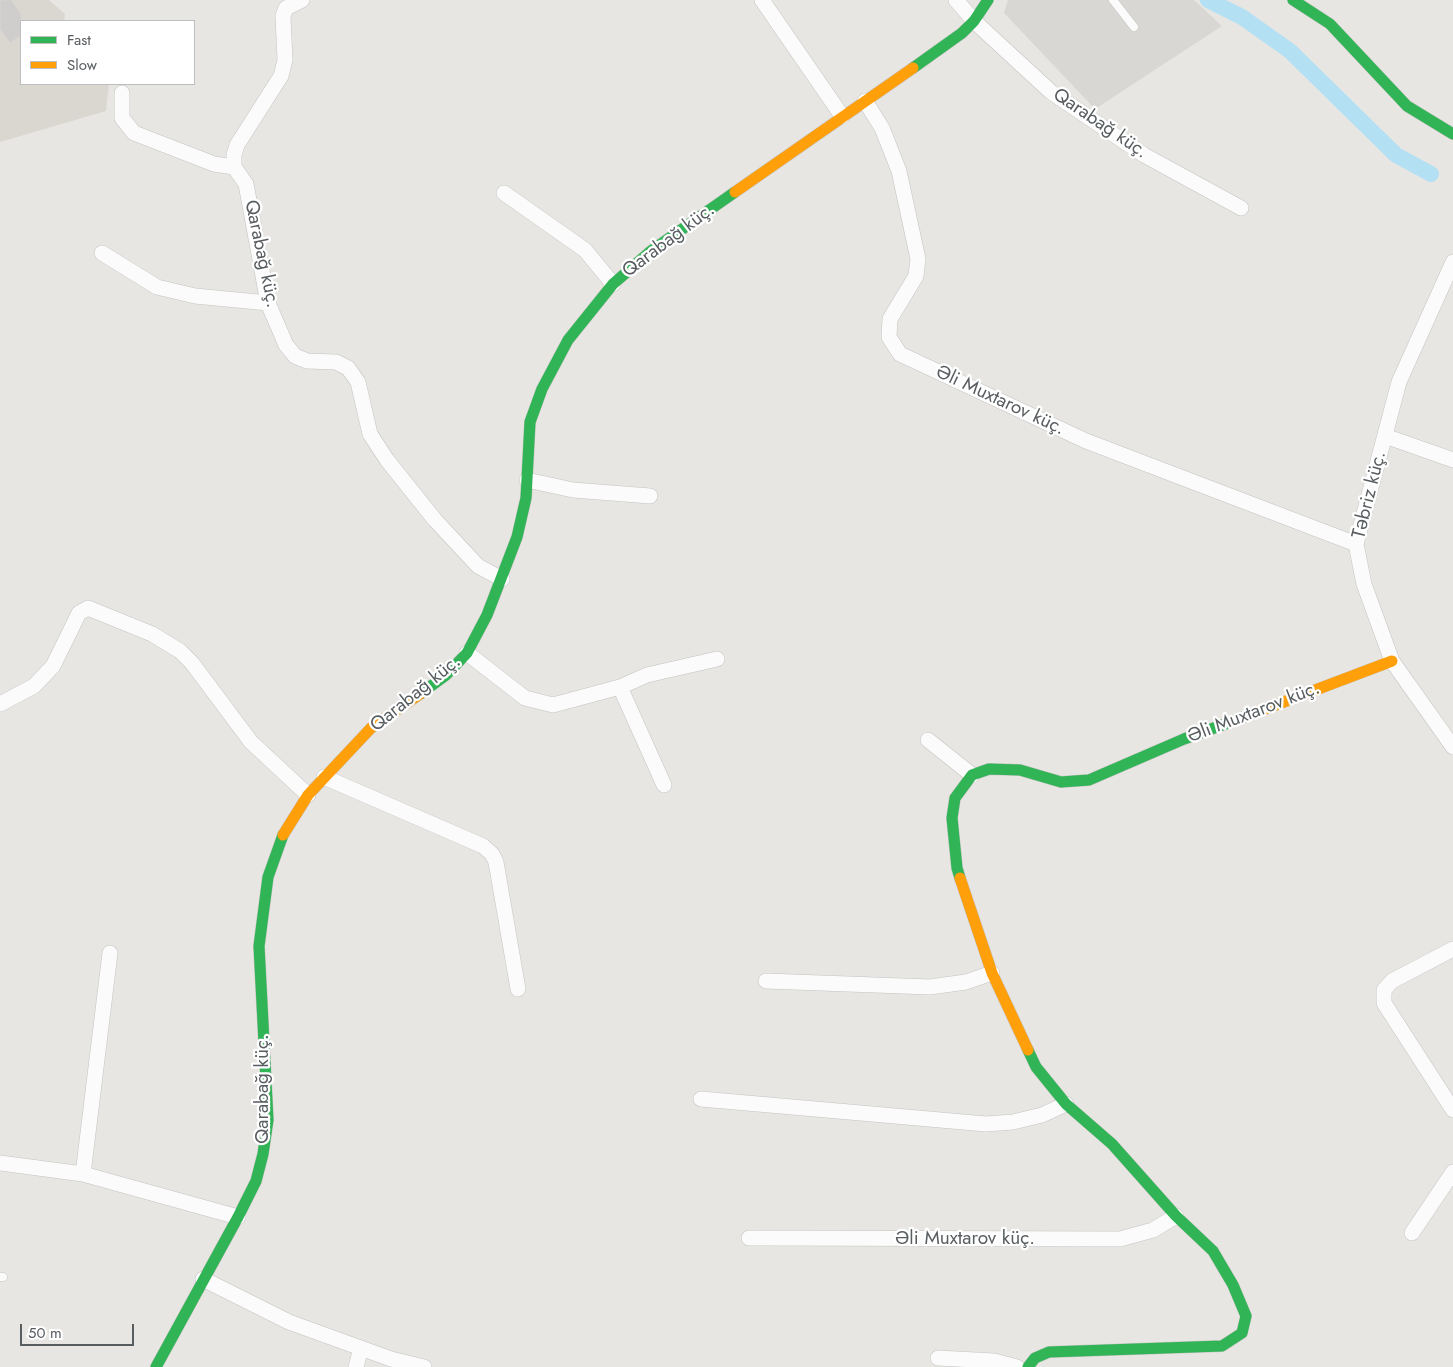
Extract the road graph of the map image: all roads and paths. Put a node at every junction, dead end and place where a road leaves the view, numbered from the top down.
1 (302, 0) edge
2 (762, 0) edge
3 (956, 0) edge
4 (988, 0) edge
5 (1113, 0) edge
6 (1293, 0) edge
7 (974, 21) junction
8 (1134, 27) dead end
9 (122, 93) dead end
10 (866, 101) junction
11 (842, 116) junction
12 (1453, 134) edge
13 (234, 167) junction
14 (504, 193) dead end
15 (1241, 208) dead end
16 (102, 253) dead end
17 (1453, 262) edge
18 (613, 284) junction
19 (268, 303) junction
20 (1384, 436) junction
21 (1453, 460) edge
22 (527, 480) junction
23 (650, 496) dead end
24 (1356, 544) junction
25 (502, 579) junction
26 (467, 653) junction
27 (717, 659) dead end
28 (1392, 661) junction
29 (620, 687) junction
30 (0, 704) edge
31 (928, 740) dead end
32 (1453, 747) edge
33 (972, 775) junction
34 (324, 777) junction
35 (664, 785) dead end
36 (308, 795) junction
37 (1453, 949) edge
38 (110, 954) dead end
39 (992, 973) junction
40 (766, 981) dead end
41 (518, 989) dead end
42 (701, 1099) dead end
43 (1066, 1104) junction
44 (1453, 1110) edge
45 (0, 1163) edge
46 (1453, 1172) edge
47 (83, 1174) junction
48 (1176, 1216) junction
49 (238, 1217) junction
50 (1412, 1233) dead end
51 (749, 1238) dead end
52 (203, 1279) junction
53 (361, 1348) junction
54 (938, 1358) dead end
55 (156, 1367) edge
56 (356, 1367) edge
57 (424, 1367) edge
58 (1016, 1367) edge
59 (1028, 1367) edge

1 - 13 street
2 - 11 street
3 - 7 street, Qarabağ küç.
4 - 7 street, Qarabağ küç.
5 - 8 lane
6 - 12 street
7 - 10 street, Qarabağ küç.
7 - 15 street, Qarabağ küç.
9 - 13 street
10 - 11 street, Qarabağ küç.
10 - 24 street, Əli Muxtarov küç.
11 - 18 street, Qarabağ küç.
13 - 19 street, Qarabağ küç.
14 - 18 street
16 - 19 street
17 - 20 street, Təbriz küç.
18 - 22 street, Qarabağ küç.
19 - 25 street, Qarabağ küç.
20 - 21 street
20 - 24 street, Təbriz küç.
22 - 23 street
22 - 25 street, Qarabağ küç.
24 - 28 street, Təbriz küç.
25 - 26 street, Qarabağ küç.
26 - 29 street
26 - 34 street, Qarabağ küç.
27 - 29 street
28 - 32 street, Təbriz küç.
28 - 33 street, Əli Muxtarov küç.
29 - 35 street
30 - 36 street
31 - 33 street
33 - 39 street
34 - 36 street, Qarabağ küç.
34 - 41 street
36 - 49 street, Qarabağ küç.
37 - 44 street
38 - 47 street
39 - 40 street
39 - 43 street
42 - 43 street
43 - 48 street
45 - 47 street
46 - 50 street
47 - 49 street
48 - 51 street, Əli Muxtarov küç.
48 - 59 street
49 - 52 street, Qarabağ küç.
52 - 53 street
52 - 55 street, Qarabağ küç.
53 - 56 street
53 - 57 street
54 - 58 street

